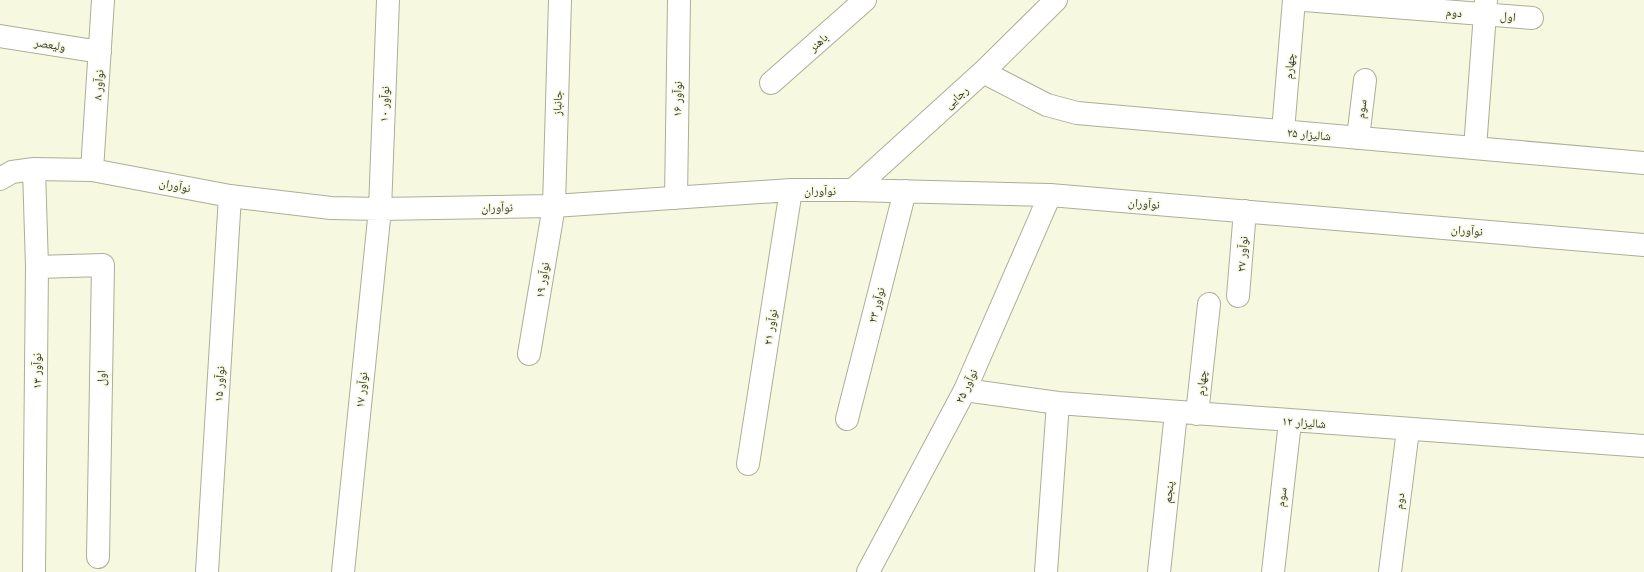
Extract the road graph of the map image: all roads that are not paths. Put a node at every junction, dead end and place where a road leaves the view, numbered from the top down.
1 (103, 0) edge
2 (388, 0) edge
3 (560, 0) edge
4 (679, 0) edge
5 (865, 0) edge
6 (1056, 0) edge
7 (1294, 0) edge
8 (1304, 0) edge
9 (1485, 7) edge
10 (1532, 18) dead end
11 (0, 36) edge
12 (100, 52) junction
13 (983, 72) junction
14 (1365, 80) dead end
15 (771, 83) dead end
16 (1283, 131) junction
17 (1358, 138) junction
18 (1475, 148) junction
19 (1644, 162) edge
20 (34, 169) junction
21 (92, 170) junction
22 (0, 179) edge
23 (791, 190) junction
24 (853, 190) junction
25 (905, 191) junction
26 (1050, 195) junction
27 (230, 196) junction
28 (676, 198) junction
29 (554, 206) junction
30 (380, 209) junction
31 (1245, 211) junction
32 (1644, 246) edge
33 (37, 267) junction
34 (1238, 296) dead end
35 (1209, 304) dead end
36 (529, 354) dead end
37 (965, 390) junction
38 (1058, 403) junction
39 (1187, 413) junction
40 (847, 419) dead end
41 (1290, 422) junction
42 (1408, 430) junction
43 (1644, 446) edge
44 (748, 464) dead end
45 (98, 557) dead end
46 (34, 572) edge
47 (207, 572) edge
48 (343, 572) edge
49 (868, 572) edge
50 (1046, 572) edge
51 (1159, 572) edge
52 (1273, 572) edge
53 (1390, 572) edge

1 - 12 street, نوآور ۸
2 - 30 street, نوآور ۱۰
3 - 29 street, جانباز
4 - 28 street, نوآور ۱۶
5 - 15 street, باهنر
6 - 13 street, رجایی
7 - 16 street, چهارم
8 - 9 street, دوم
9 - 10 street, اول
9 - 18 street
11 - 12 street, ولیعصر
12 - 21 street, نوآور ۸
13 - 16 street, شالیزار ۲۵
13 - 24 street, رجایی
14 - 17 street, سوم
16 - 17 street, شالیزار ۲۵
17 - 18 street, شالیزار ۲۵
18 - 19 street, شالیزار ۲۵
20 - 21 street, نوآوران
20 - 22 street, نوآوران
20 - 33 street, نوآور ۱۳
21 - 27 street, نوآوران
23 - 24 street, نوآوران
23 - 28 street, نوآوران
23 - 44 street, نوآور ۲۱
24 - 25 street, نوآوران
25 - 26 street, نوآوران
25 - 40 street, نوآور ۲۳
26 - 31 street, نوآوران
26 - 37 street, نوآور ۲۵
27 - 30 street, نوآوران
27 - 47 street, نوآور ۱۵
28 - 29 street, نوآوران
29 - 30 street, نوآوران
29 - 36 street, نوآور ۱۹
30 - 48 street, نوآور ۱۷
31 - 32 street, نوآوران
31 - 34 street, نوآور ۲۷
33 - 45 street, اول
33 - 46 street, نوآور ۱۳
35 - 39 street, چهارم
37 - 38 street, شالیزار ۱۲
37 - 49 street, نوآور ۲۵
38 - 39 street, شالیزار ۱۲
38 - 50 street
39 - 41 street, شالیزار ۱۲
39 - 51 street, پنجم
41 - 42 street, شالیزار ۱۲
41 - 52 street, سوم
42 - 43 street, شالیزار ۱۲
42 - 53 street, دوم

